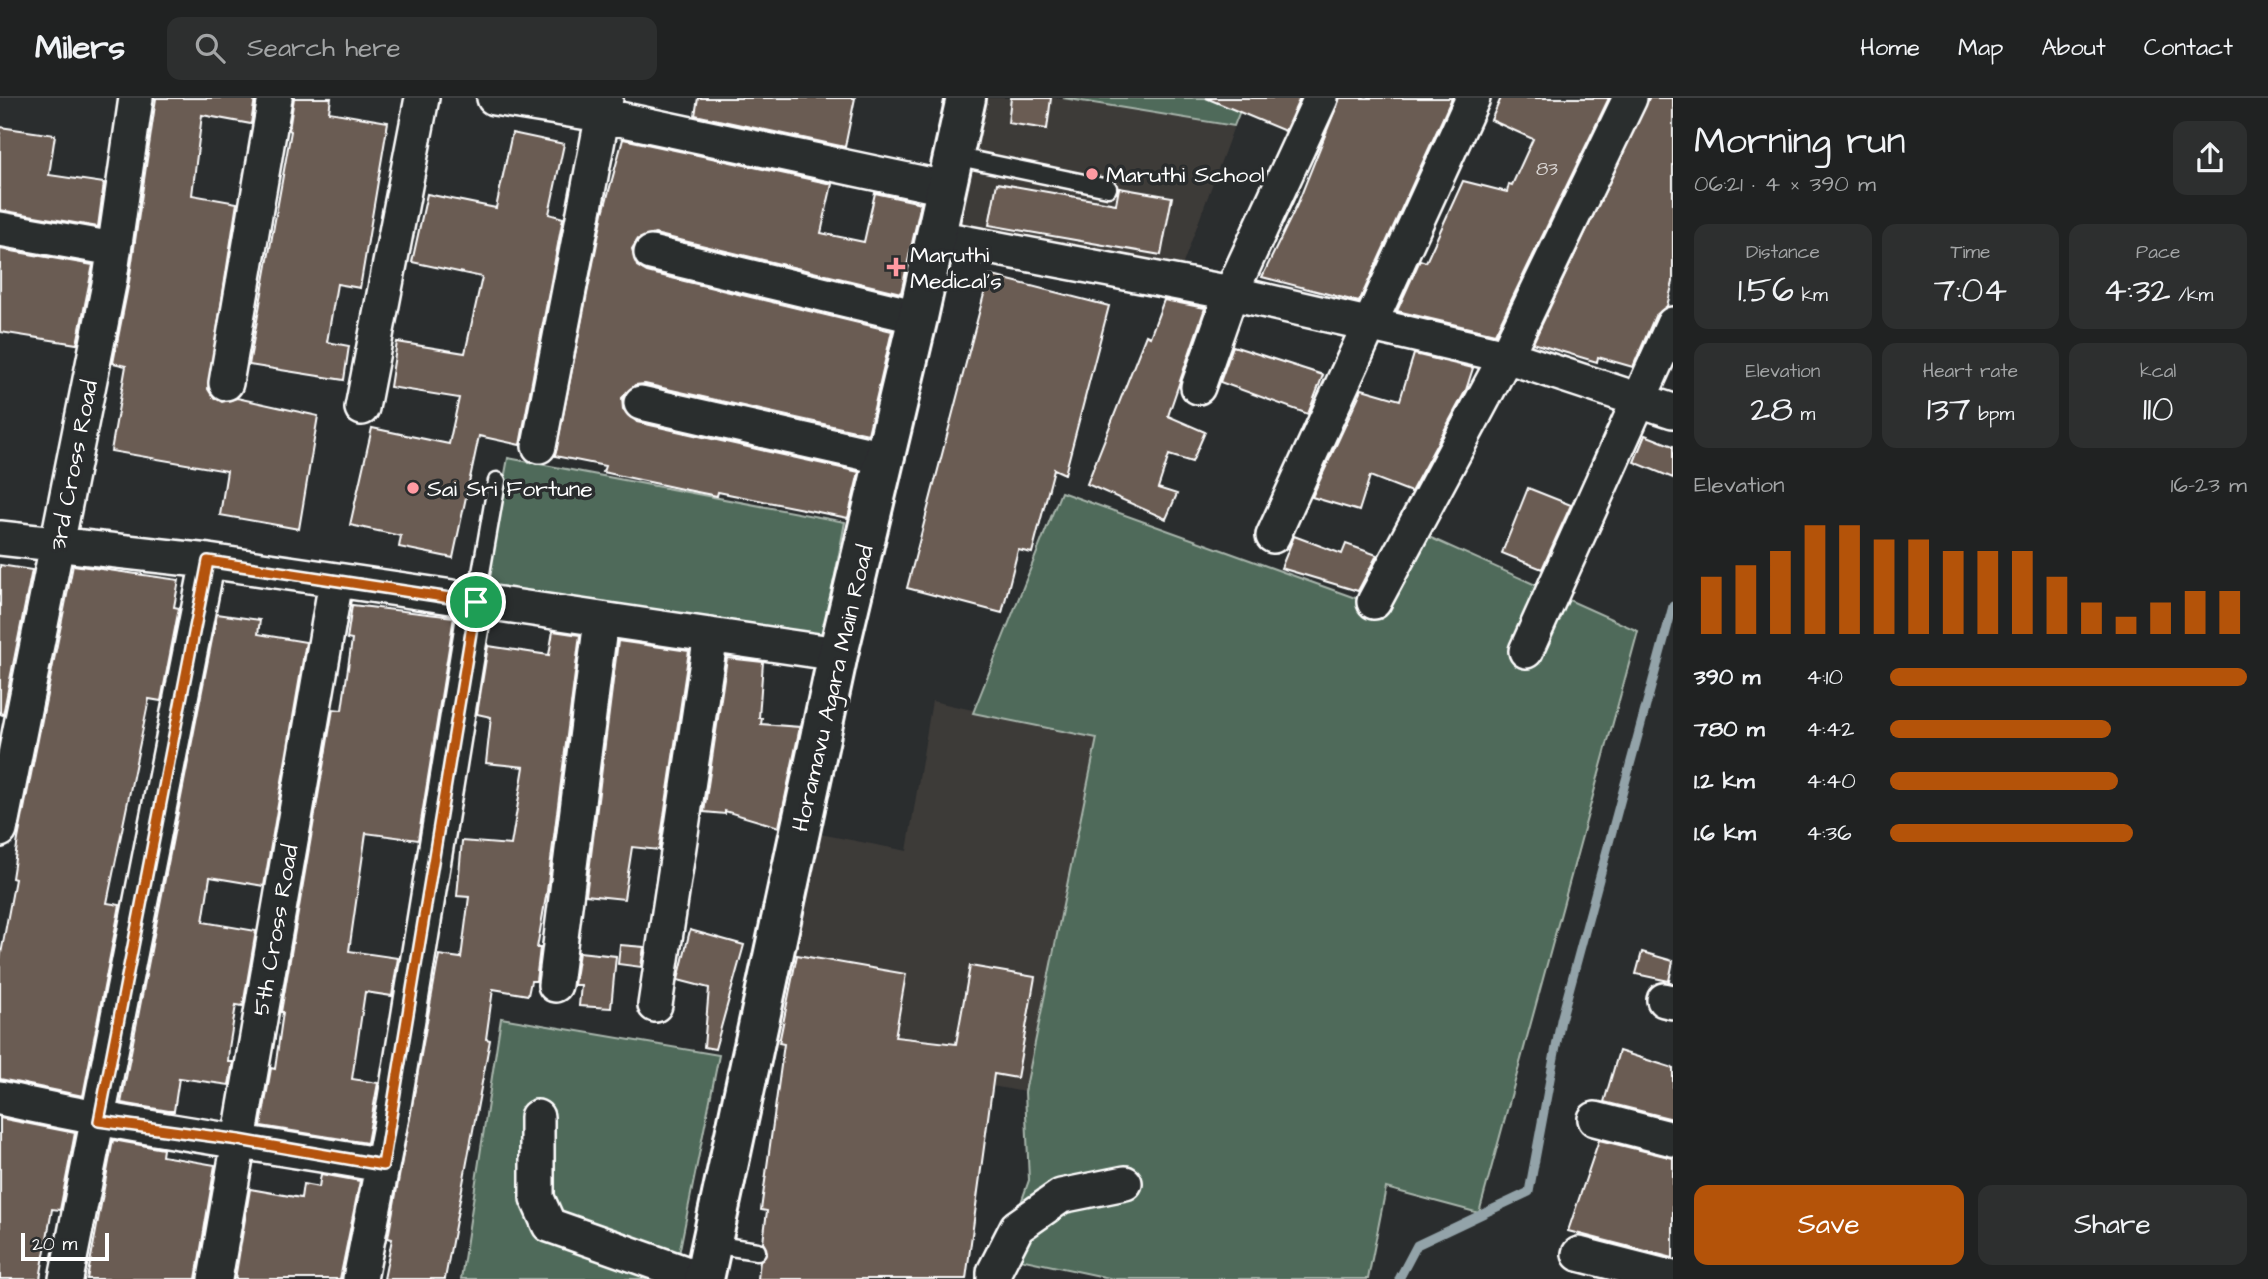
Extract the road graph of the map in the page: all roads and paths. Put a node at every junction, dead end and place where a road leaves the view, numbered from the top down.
1 (136, 98) edge
2 (275, 98) edge
3 (422, 98) edge
4 (494, 98) edge
5 (966, 98) edge
6 (1321, 98) edge
7 (1473, 98) edge
8 (1630, 98) edge
9 (604, 106) edge
10 (948, 172) junction
11 (1108, 188) dead end
12 (0, 229) edge
13 (936, 237) junction
14 (114, 249) junction
15 (651, 253) dead end
16 (1231, 293) junction
17 (918, 317) junction
18 (1673, 324) edge
19 (1371, 325) junction
20 (1506, 356) junction
21 (226, 383) dead end
22 (1198, 387) dead end
23 (1640, 401) junction
24 (641, 403) dead end
25 (362, 408) dead end
26 (1673, 411) edge
27 (539, 446) dead end
28 (885, 458) junction
29 (497, 481) dead end
30 (1273, 536) dead end
31 (0, 538) edge
32 (57, 543) junction
33 (208, 561) junction
34 (336, 581) junction
35 (476, 602) junction
36 (1374, 602) dead end
37 (601, 620) junction
38 (711, 635) junction
39 (1526, 651) dead end
40 (838, 654) junction
41 (0, 830) edge
42 (555, 985) dead end
43 (655, 1005) dead end
44 (0, 1098) edge
45 (537, 1117) dead end
46 (1595, 1119) dead end
47 (99, 1121) junction
48 (1673, 1139) edge
49 (239, 1140) junction
50 (383, 1165) junction
51 (1125, 1183) dead end
52 (757, 1251) dead end
53 (1579, 1254) dead end
54 (706, 1268) edge
55 (1673, 1278) edge
56 (66, 1279) edge
57 (215, 1279) edge
58 (360, 1279) edge
59 (994, 1279) edge

1 - 14 street, 3rd Cross Road
2 - 21 street
3 - 25 street
4 - 9 street
5 - 10 street, Horamavu Agara Main Road
6 - 16 street
7 - 19 street
8 - 20 street
9 - 10 street
9 - 27 street
10 - 11 lane
10 - 13 street, Horamavu Agara Main Road
12 - 14 street
13 - 16 street
13 - 17 street, Horamavu Agara Main Road
14 - 32 street, 3rd Cross Road
15 - 17 street
16 - 19 street
16 - 22 street
17 - 28 street, Horamavu Agara Main Road
18 - 23 street
19 - 20 street
19 - 30 street
20 - 23 street
20 - 36 street
23 - 26 street
23 - 39 street
24 - 28 street
28 - 40 street, Horamavu Agara Main Road
29 - 35 lane
31 - 32 street
32 - 33 street
32 - 41 street, 3rd Cross Road
33 - 34 street
33 - 47 street
34 - 35 street
34 - 49 street, 5th Cross Road
35 - 37 street
35 - 50 street
37 - 38 street
37 - 42 street
38 - 40 street
38 - 43 street
40 - 54 street, Horamavu Agara Main Road
44 - 47 street
45 - 54 street
46 - 48 street
47 - 49 street
47 - 56 street
49 - 50 street
49 - 57 street, 5th Cross Road
50 - 58 street
51 - 59 street
52 - 54 lane
53 - 55 street

